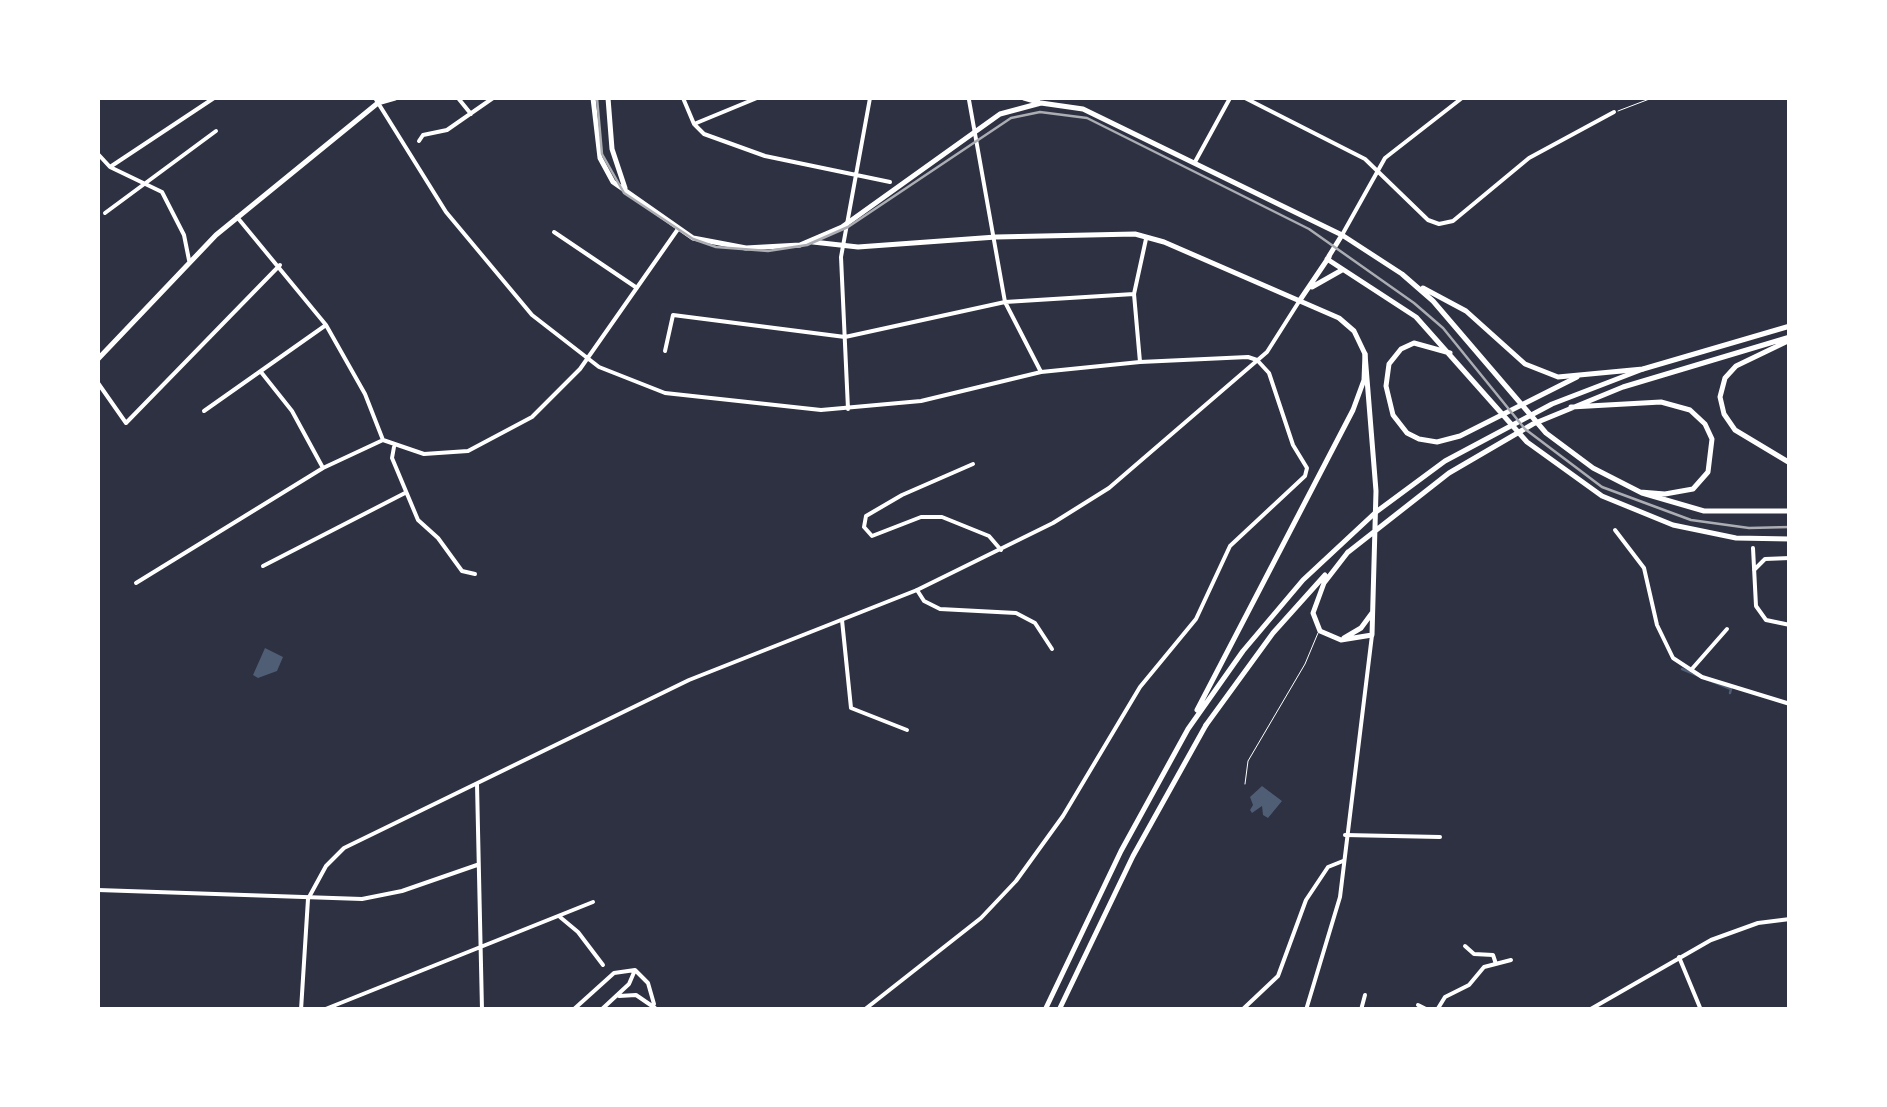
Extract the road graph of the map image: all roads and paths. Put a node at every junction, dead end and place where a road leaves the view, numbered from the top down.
1 (214, 98) edge
2 (395, 98) edge
3 (458, 98) edge
4 (493, 98) edge
5 (593, 98) edge
6 (608, 98) edge
7 (682, 98) edge
8 (758, 98) edge
9 (870, 98) edge
10 (928, 98) edge
11 (1023, 98) edge
12 (1230, 98) edge
13 (1245, 98) edge
14 (1462, 98) edge
15 (1652, 98) edge
16 (379, 99) edge
17 (979, 99) edge
18 (969, 100) edge
19 (1067, 101) edge
20 (1041, 104) junction
21 (1614, 112) joint
22 (471, 114) junction
23 (694, 124) junction
24 (976, 128) junction
25 (216, 131) dead end
26 (419, 141) dead end
27 (98, 154) edge
28 (1195, 162) junction
29 (110, 167) junction
30 (1377, 169) junction
31 (856, 174) junction
32 (890, 182) dead end
33 (150, 183) junction
34 (626, 191) junction
35 (105, 213) dead end
36 (237, 217) junction
37 (846, 224) junction
38 (678, 229) junction
39 (554, 232) dead end
40 (1342, 235) junction
41 (996, 237) junction
42 (1146, 237) junction
43 (810, 242) junction
44 (842, 244) junction
45 (1328, 258) junction
46 (189, 260) junction
47 (280, 265) junction
48 (1344, 270) junction
49 (1416, 284) junction
50 (637, 288) junction
51 (1310, 288) junction
52 (1134, 294) junction
53 (1300, 300) junction
54 (1004, 302) junction
55 (326, 326) junction
56 (1790, 326) edge
57 (845, 337) junction
58 (1790, 339) edge
59 (665, 351) dead end
60 (1365, 354) junction
61 (98, 359) edge
62 (587, 360) junction
63 (1257, 360) junction
64 (1458, 360) junction
65 (1140, 362) junction
66 (1643, 369) junction
67 (261, 372) junction
68 (1041, 372) junction
69 (1580, 376) junction
70 (98, 383) edge
71 (1370, 388) junction
72 (1359, 396) junction
73 (1571, 406) junction
74 (848, 408) junction
75 (204, 411) dead end
76 (383, 440) junction
77 (394, 447) junction
78 (1790, 463) edge
79 (973, 464) dead end
80 (322, 468) junction
81 (1640, 492) junction
82 (405, 493) junction
83 (1790, 511) edge
84 (1615, 530) dead end
85 (1790, 538) edge
86 (1752, 548) dead end
87 (1000, 550) junction
88 (1348, 552) junction
89 (1790, 558) edge
90 (263, 566) dead end
91 (1754, 570) junction
92 (475, 574) dead end
93 (136, 583) dead end
94 (916, 590) junction
95 (1373, 611) junction
96 (842, 620) junction
97 (1790, 625) edge
98 (1728, 628) dead end
99 (1320, 630) junction
100 (1372, 635) junction
101 (1336, 640) junction
102 (1052, 649) dead end
103 (1691, 670) junction
104 (1790, 704) edge
105 (908, 730) dead end
106 (1188, 730) junction
107 (477, 782) junction
108 (1245, 784) dead end
109 (1345, 835) junction
110 (1440, 837) dead end
111 (1343, 860) junction
112 (477, 865) junction
113 (98, 890) edge
114 (308, 899) junction
115 (593, 902) dead end
116 (559, 916) junction
117 (1789, 919) edge
118 (1790, 928) edge
119 (1465, 946) dead end
120 (480, 948) junction
121 (1679, 957) junction
122 (1511, 960) dead end
123 (1496, 964) junction
124 (603, 965) dead end
125 (635, 970) junction
126 (1366, 995) dead end
127 (614, 998) junction
128 (1418, 1005) dead end
129 (656, 1009) edge
130 (1434, 1009) edge
131 (301, 1010) edge
132 (323, 1010) edge
133 (482, 1010) edge
134 (573, 1010) edge
135 (601, 1010) edge
136 (864, 1010) edge
137 (1045, 1010) edge
138 (1059, 1010) edge
139 (1242, 1010) edge
140 (1306, 1010) edge
141 (1361, 1010) edge
142 (1589, 1010) edge
143 (1701, 1010) edge

1 - 29 street
2 - 16 main road
3 - 22 street
4 - 22 street
5 - 34 main road
6 - 34 main road
7 - 23 street
8 - 23 street
9 - 31 street
10 - 18 street
11 - 17 street
11 - 20 main road
12 - 28 street
13 - 30 street
14 - 30 street
15 - 21 lane
16 - 36 main road
16 - 62 street
17 - 18 street
18 - 24 street
19 - 20 main road
19 - 28 main road
20 - 24 main road
21 - 30 street
22 - 26 street
23 - 31 street
24 - 37 main road
24 - 41 street
25 - 33 street
27 - 29 street
28 - 40 main road
29 - 33 street
30 - 40 street
31 - 32 street
31 - 37 street
33 - 35 street
33 - 46 street
34 - 38 main road
36 - 46 main road
36 - 47 street
37 - 43 main road
37 - 44 street
38 - 43 main road
38 - 50 street
39 - 50 street
40 - 45 main road
40 - 49 main road
41 - 42 main road
41 - 44 main road
41 - 54 street
42 - 52 street
42 - 53 main road
43 - 44 main road
44 - 57 street
45 - 48 main road
45 - 51 main road
46 - 61 main road
47 - 55 street
47 - 70 street
48 - 51 main road
48 - 64 main road
49 - 69 main road
49 - 81 main road
50 - 62 street
51 - 53 main road
52 - 54 street
52 - 65 street
53 - 60 main road
53 - 63 street
54 - 57 street
54 - 68 street
55 - 67 street
55 - 76 street
56 - 66 main road
57 - 59 street
57 - 74 street
58 - 73 main road
58 - 78 main road
60 - 71 main road
60 - 72 main road
62 - 74 street
62 - 77 street
63 - 65 street
63 - 87 street
63 - 136 street
64 - 69 main road
64 - 85 main road
65 - 68 street
66 - 69 main road
66 - 106 main road
67 - 75 street
67 - 80 street
68 - 74 street
71 - 72 main road
71 - 95 main road
72 - 106 main road
73 - 81 main road
73 - 88 main road
76 - 77 street
76 - 80 street
77 - 82 street
79 - 87 street
80 - 93 street
81 - 83 main road
82 - 90 street
82 - 92 street
84 - 103 street
86 - 91 street
87 - 94 street
88 - 99 main road
88 - 138 main road
89 - 91 street
91 - 97 street
94 - 96 street
94 - 102 street
95 - 100 main road
95 - 101 main road
96 - 105 street
96 - 107 street
98 - 103 street
99 - 101 main road
99 - 108 lane
100 - 101 main road
100 - 109 street
103 - 104 street
106 - 137 main road
107 - 112 street
107 - 114 street
109 - 110 street
109 - 111 street
111 - 139 street
111 - 140 street
112 - 114 street
112 - 120 street
113 - 114 street
114 - 131 street
115 - 116 street
116 - 120 street
116 - 124 street
117 - 118 street
117 - 121 street
119 - 123 street
120 - 132 street
120 - 133 street
121 - 142 street
121 - 143 street
122 - 123 street
123 - 130 street
125 - 127 street
125 - 129 street
125 - 134 street
126 - 141 street
127 - 129 street
127 - 135 street
128 - 130 street

